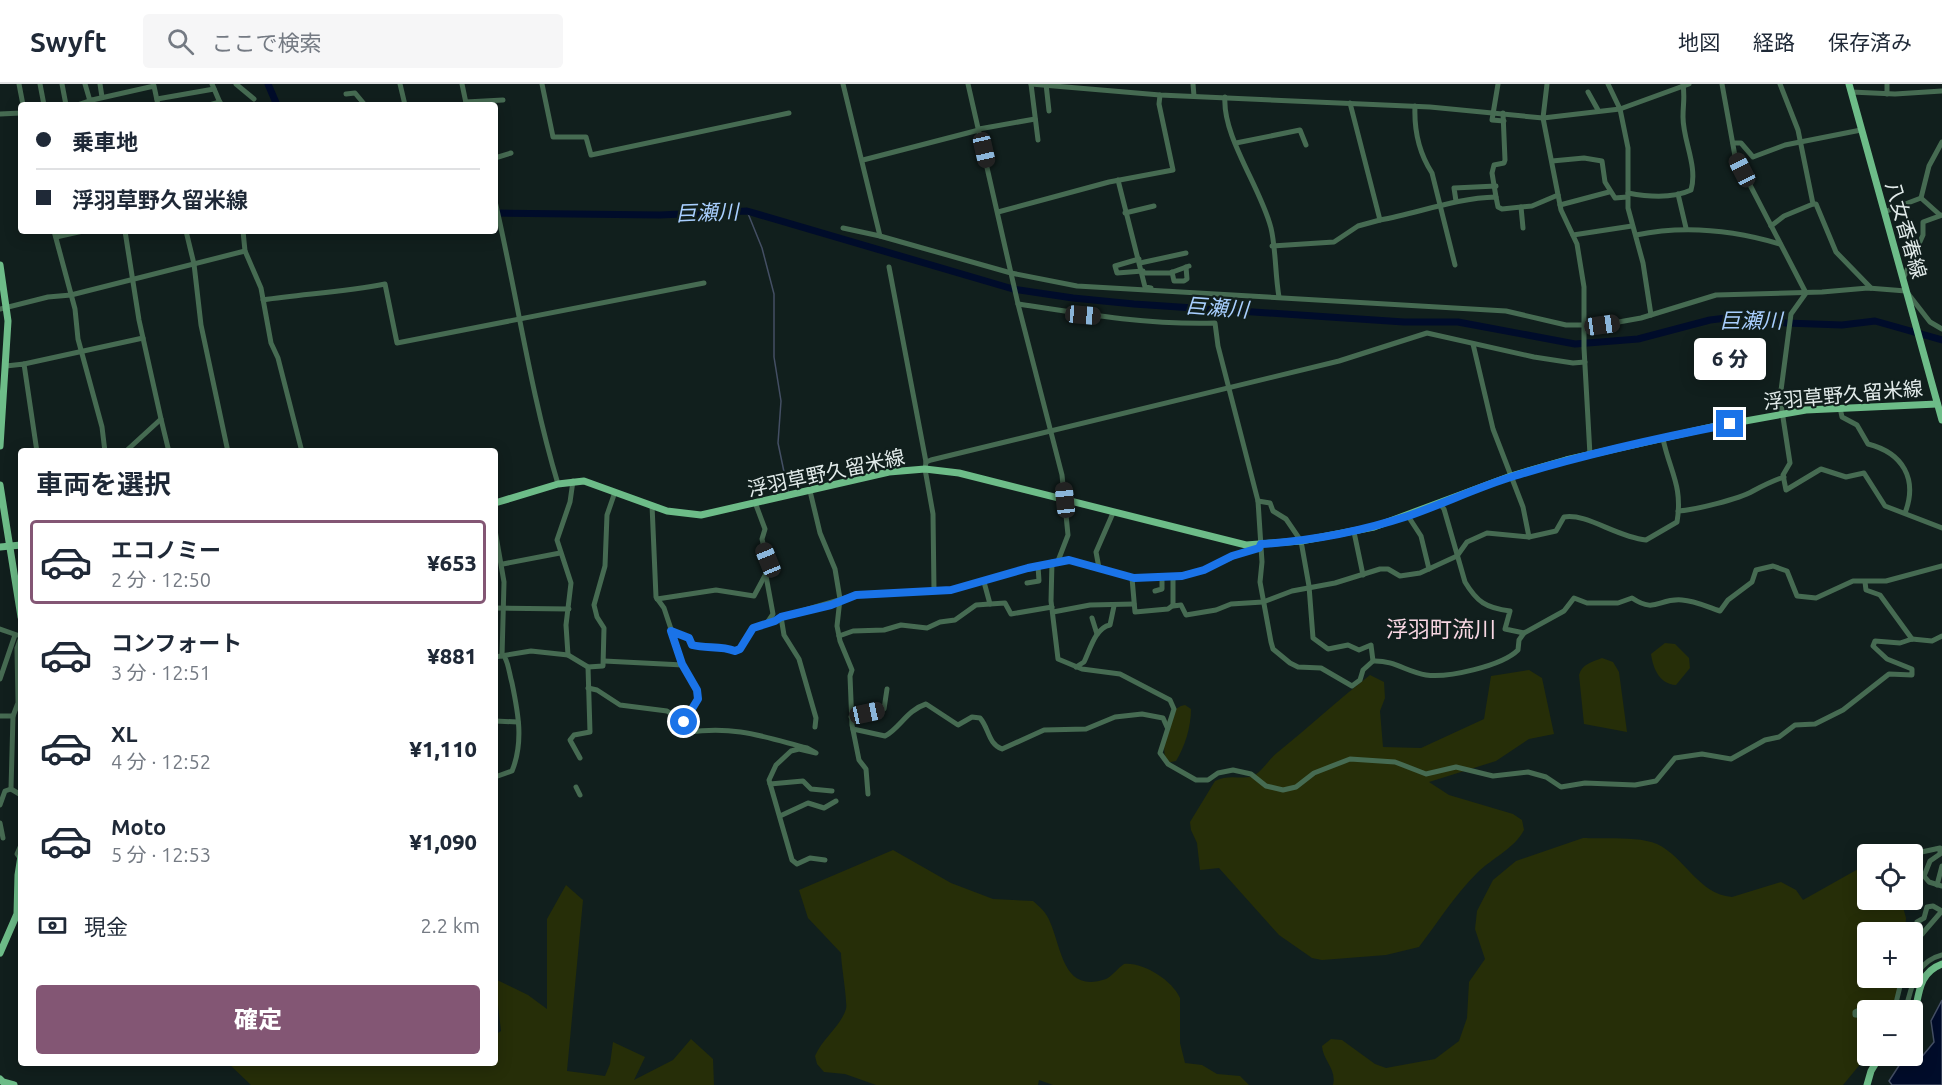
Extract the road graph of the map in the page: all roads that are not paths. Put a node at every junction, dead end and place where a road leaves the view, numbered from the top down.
1 (19, 84) edge
2 (40, 84) edge
3 (62, 84) edge
4 (85, 84) edge
5 (100, 84) edge
6 (121, 84) edge
7 (236, 84) edge
8 (400, 84) edge
9 (462, 84) edge
10 (542, 84) edge
11 (843, 84) edge
12 (968, 84) edge
13 (1031, 84) edge
14 (1193, 84) edge
15 (1498, 84) edge
16 (1546, 84) edge
17 (1608, 84) edge
18 (1722, 84) edge
19 (1780, 84) edge
20 (1887, 84) edge
21 (1046, 85) edge
22 (1685, 85) edge
23 (143, 86) edge
24 (213, 86) edge
25 (1850, 88) edge
26 (1942, 91) edge
27 (1588, 92) dead end
28 (123, 93) junction
29 (346, 94) dead end
30 (1887, 94) junction
31 (1160, 95) junction
32 (1194, 96) junction
33 (102, 97) junction
34 (1225, 97) junction
35 (254, 99) dead end
36 (503, 100) dead end
37 (22, 102) edge
38 (43, 102) edge
39 (65, 102) edge
40 (92, 102) edge
41 (157, 102) edge
42 (160, 102) edge
43 (219, 102) edge
44 (362, 102) edge
45 (404, 102) edge
46 (466, 102) edge
47 (484, 102) edge
48 (1350, 103) junction
49 (1415, 106) junction
50 (1620, 109) junction
51 (1598, 110) junction
52 (1049, 111) dead end
53 (1493, 112) junction
54 (18, 113) edge
55 (789, 113) dead end
56 (1503, 113) junction
57 (0, 114) edge
58 (1542, 118) junction
59 (1035, 119) junction
60 (1503, 122) junction
61 (979, 129) junction
62 (1861, 130) junction
63 (1038, 140) dead end
64 (1800, 142) junction
65 (1942, 142) edge
66 (1236, 143) junction
67 (1733, 143) junction
68 (1306, 145) dead end
69 (511, 153) dead end
70 (498, 157) edge
71 (863, 160) junction
72 (1551, 161) junction
73 (1118, 180) junction
74 (1496, 186) junction
75 (1609, 192) junction
76 (1678, 194) junction
77 (1558, 195) junction
78 (1628, 195) junction
79 (1496, 197) junction
80 (1921, 198) junction
81 (1456, 201) junction
82 (1813, 204) junction
83 (1440, 205) junction
84 (1560, 205) junction
85 (1154, 206) dead end
86 (1521, 207) junction
87 (998, 212) junction
88 (1125, 213) junction
89 (1883, 213) junction
90 (498, 215) edge
91 (1941, 216) edge
92 (1380, 220) junction
93 (1771, 225) junction
94 (1632, 226) junction
95 (843, 228) dead end
96 (1523, 228) dead end
97 (1686, 228) junction
98 (55, 234) edge
99 (126, 234) edge
100 (187, 234) edge
101 (243, 234) edge
102 (1573, 235) junction
103 (1636, 235) junction
104 (880, 236) junction
105 (1780, 244) junction
106 (1272, 246) junction
107 (246, 251) junction
108 (1186, 254) dead end
109 (1140, 261) junction
110 (194, 264) junction
111 (0, 265) edge
112 (1455, 265) dead end
113 (889, 267) dead end
114 (1143, 272) junction
115 (1172, 272) junction
116 (1011, 273) junction
117 (135, 279) junction
118 (1903, 279) junction
119 (704, 283) dead end
120 (1145, 287) junction
121 (1871, 288) junction
122 (1131, 290) junction
123 (1906, 291) junction
124 (1157, 292) junction
125 (1806, 293) junction
126 (71, 295) junction
127 (1279, 297) junction
128 (263, 300) junction
129 (1018, 304) junction
130 (4, 308) edge
131 (1651, 315) junction
132 (521, 319) junction
133 (1584, 325) junction
134 (1942, 329) edge
135 (144, 338) junction
136 (1473, 344) junction
137 (81, 351) junction
138 (1585, 362) junction
139 (24, 364) junction
140 (6, 366) junction
141 (1230, 387) junction
142 (1937, 404) junction
143 (1840, 408) junction
144 (1784, 413) junction
145 (161, 419) junction
146 (1942, 420) edge
147 (1052, 432) junction
148 (1663, 439) junction
149 (0, 446) edge
150 (36, 448) edge
151 (105, 448) edge
152 (129, 448) edge
153 (168, 448) edge
154 (227, 448) edge
155 (301, 448) edge
156 (1590, 455) junction
157 (926, 466) junction
158 (1511, 476) junction
159 (1784, 477) junction
160 (573, 481) junction
161 (558, 483) junction
162 (0, 485) edge
163 (810, 491) junction
164 (615, 492) junction
165 (1065, 500) junction
166 (1258, 501) junction
167 (498, 502) edge
168 (1440, 504) junction
169 (652, 505) junction
170 (756, 505) junction
171 (1678, 511) junction
172 (1113, 513) junction
173 (1905, 513) junction
174 (1408, 516) junction
175 (1942, 528) edge
176 (1354, 532) junction
177 (1529, 537) junction
178 (1301, 541) junction
179 (498, 542) edge
180 (1261, 544) junction
181 (18, 545) edge
182 (10, 546) junction
183 (0, 547) edge
184 (560, 552) junction
185 (1457, 556) junction
186 (1055, 562) junction
187 (503, 564) junction
188 (1038, 566) junction
189 (1942, 566) edge
190 (1099, 568) junction
191 (1429, 569) junction
192 (1363, 575) junction
193 (766, 576) junction
194 (1162, 577) junction
195 (1173, 577) junction
196 (1132, 578) junction
197 (984, 582) junction
198 (1865, 582) junction
199 (18, 583) edge
200 (1027, 583) dead end
201 (1309, 586) junction
202 (934, 591) junction
203 (1155, 591) dead end
204 (657, 598) junction
205 (840, 599) junction
206 (1263, 602) junction
207 (990, 604) junction
208 (1134, 604) junction
209 (1114, 606) junction
210 (1172, 606) junction
211 (498, 608) edge
212 (505, 609) junction
213 (569, 609) junction
214 (1053, 610) junction
215 (781, 617) junction
216 (1092, 618) dead end
217 (767, 623) junction
218 (0, 628) edge
219 (671, 631) junction
220 (1524, 633) junction
221 (1097, 634) junction
222 (18, 636) edge
223 (839, 636) junction
224 (1942, 636) edge
225 (18, 638) edge
226 (1912, 639) junction
227 (18, 642) edge
228 (568, 655) junction
229 (500, 656) edge
230 (604, 661) junction
231 (1373, 661) junction
232 (682, 664) junction
233 (588, 667) junction
234 (1076, 667) junction
235 (0, 679) edge
236 (588, 688) junction
237 (887, 689) dead end
238 (18, 703) edge
239 (18, 703) edge
240 (0, 716) edge
241 (13, 716) junction
242 (851, 717) junction
243 (498, 721) edge
244 (518, 722) junction
245 (684, 722) junction
246 (815, 727) dead end
247 (1167, 727) junction
248 (854, 729) junction
249 (580, 758) dead end
250 (498, 776) edge
251 (770, 784) junction
252 (576, 787) dead end
253 (11, 789) junction
254 (832, 791) dead end
255 (18, 793) edge
256 (579, 795) dead end
257 (868, 795) dead end
258 (836, 801) dead end
259 (0, 805) edge
260 (780, 816) junction
261 (0, 823) edge
262 (3, 838) dead end
263 (1923, 852) edge
264 (825, 860) dead end
265 (1942, 866) edge
266 (1940, 885) edge
267 (18, 900) edge
268 (1941, 911) edge
269 (1917, 922) edge
270 (1923, 933) edge
271 (0, 954) edge
272 (1942, 955) edge
273 (1942, 964) edge
274 (1908, 1000) edge
275 (1918, 1000) edge
276 (1874, 1066) edge
277 (0, 1079) edge
278 (14, 1085) edge
279 (1867, 1085) edge

1 - 37 street
2 - 38 street
3 - 39 street
4 - 40 street
5 - 33 street
6 - 28 street
7 - 35 street
8 - 45 street
9 - 46 street
10 - 55 street
11 - 71 street
12 - 61 street
13 - 21 street
13 - 59 street
14 - 32 street
15 - 53 street
16 - 58 street
17 - 50 street
18 - 67 street
19 - 64 street
20 - 30 street
21 - 31 street
21 - 52 street
22 - 50 street
22 - 76 street
23 - 28 street
23 - 41 street
24 - 42 street
24 - 43 street
25 - 30 street
25 - 62 main road, 八女香春線
26 - 30 street
27 - 51 street
28 - 33 street
29 - 44 street
31 - 32 street
31 - 73 street
32 - 34 street
33 - 40 street
34 - 48 street
34 - 66 street
36 - 47 street
48 - 49 street
48 - 92 street
49 - 53 street
49 - 83 street
50 - 51 street
50 - 78 street
51 - 58 street
53 - 56 street
53 - 60 street
54 - 57 street
56 - 58 street
56 - 60 street
58 - 72 street
59 - 61 street
59 - 63 street
60 - 74 street
61 - 71 street
61 - 87 street
62 - 64 street
62 - 89 main road, 八女香春線
64 - 67 street
64 - 82 street
65 - 80 street
66 - 68 street
66 - 106 street
67 - 93 street
69 - 70 street
71 - 104 street
72 - 75 street
72 - 77 street
73 - 87 street
73 - 88 street
74 - 79 street
74 - 81 street
75 - 78 street
75 - 84 street
76 - 78 street
76 - 97 street
77 - 84 street
77 - 86 street
78 - 94 street
79 - 81 street
79 - 86 street
80 - 89 street
80 - 91 street
81 - 83 street
82 - 93 street
82 - 121 street
83 - 92 street
83 - 112 street
84 - 102 street
85 - 88 street
86 - 96 street
87 - 116 street
88 - 109 street
89 - 118 main road, 八女香春線
90 - 132 street
91 - 118 street
92 - 106 street
93 - 105 street
94 - 102 street
94 - 103 street
95 - 104 street
97 - 103 street
97 - 105 street
98 - 126 street
99 - 117 street
100 - 110 street
101 - 107 street
102 - 133 street
103 - 131 street
104 - 116 street
105 - 125 street
106 - 127 street
107 - 110 street
107 - 128 street
108 - 109 street
109 - 114 street
109 - 114 street
110 - 117 street
110 - 154 street
111 - 130 main road
113 - 157 street
114 - 115 street
114 - 120 street
115 - 115 street
116 - 122 street
116 - 129 street
117 - 126 street
117 - 135 street
118 - 123 main road, 八女香春線
119 - 132 street
120 - 122 street
120 - 124 street
121 - 123 street
121 - 125 street
122 - 124 street
123 - 134 street
123 - 142 main road, 八女香春線
124 - 127 street
125 - 131 street
125 - 144 street
126 - 130 street
126 - 137 street
127 - 133 street
128 - 132 street
128 - 155 street
129 - 141 street
129 - 147 street
130 - 140 main road
131 - 133 street
132 - 161 street
133 - 138 street
135 - 137 street
135 - 145 street
136 - 138 street
136 - 141 street
136 - 158 street
137 - 139 street
137 - 151 street
138 - 156 street
139 - 140 street
139 - 150 street
140 - 149 main road
141 - 147 street
141 - 166 street
142 - 143 main road, 浮羽草野久留米線
142 - 146 main road, 八女香春線
143 - 144 main road, 浮羽草野久留米線
143 - 173 street
144 - 148 main road, 浮羽草野久留米線
144 - 159 street
145 - 152 street
145 - 153 street
147 - 157 street
147 - 165 street
148 - 156 main road, 浮羽草野久留米線
148 - 171 street
156 - 158 main road, 浮羽草野久留米線
157 - 163 main road, 浮羽草野久留米線
157 - 165 main road, 浮羽草野久留米線
157 - 202 street
158 - 168 main road, 浮羽草野久留米線
158 - 177 street
159 - 171 street
159 - 173 street
160 - 161 main road, 浮羽草野久留米線
160 - 164 main road, 浮羽草野久留米線
160 - 184 street
161 - 167 main road, 浮羽草野久留米線
162 - 182 main road
163 - 170 main road, 浮羽草野久留米線
163 - 205 street
164 - 169 main road, 浮羽草野久留米線
164 - 230 street
165 - 172 main road, 浮羽草野久留米線
165 - 186 street
166 - 178 street
166 - 180 street
168 - 174 main road, 浮羽草野久留米線
168 - 185 street
169 - 170 main road, 浮羽草野久留米線
169 - 204 street
170 - 193 street
171 - 177 street
172 - 180 main road, 浮羽草野久留米線
172 - 190 street
173 - 175 street
174 - 176 main road, 浮羽草野久留米線
174 - 191 street
176 - 178 main road, 浮羽草野久留米線
176 - 192 street
177 - 185 street
178 - 180 main road, 浮羽草野久留米線
178 - 201 street
179 - 187 street
180 - 195 street
180 - 206 street
181 - 182 main road
182 - 183 main road
182 - 199 main road
184 - 187 street
184 - 213 street
185 - 191 street
185 - 220 street
186 - 188 street
186 - 190 street
186 - 214 street
187 - 212 street
188 - 197 street
188 - 200 street
189 - 198 street
190 - 196 street
191 - 192 street
192 - 201 street
193 - 204 street
193 - 217 street
194 - 195 street
194 - 196 street
194 - 203 street
195 - 210 street
196 - 208 street
197 - 202 street
197 - 207 street
198 - 220 street
198 - 226 street
201 - 206 street
201 - 231 street
202 - 205 street
204 - 219 street
205 - 215 street
205 - 223 street
206 - 210 street
206 - 231 street
207 - 214 street
207 - 223 street
208 - 209 street
208 - 210 street
209 - 214 street
209 - 221 street
211 - 212 street
212 - 213 street
212 - 229 street
213 - 228 street
214 - 234 street
215 - 217 street
215 - 246 street
216 - 221 street
217 - 219 street
218 - 222 street
219 - 232 street
220 - 231 street
221 - 234 street
223 - 242 street
224 - 226 street
225 - 235 street
226 - 247 street
227 - 239 street
228 - 229 street
228 - 233 street
229 - 244 street
230 - 232 street
230 - 233 street
232 - 245 street
233 - 236 street
234 - 247 street
236 - 245 street
236 - 249 street
237 - 242 street
238 - 241 street
240 - 241 street
241 - 253 street
242 - 248 street
243 - 244 street
244 - 250 street
245 - 251 street
247 - 248 street
248 - 257 street
251 - 254 street
251 - 260 street
252 - 256 street
253 - 255 street
253 - 259 street
258 - 260 street
260 - 264 street
261 - 262 street
263 - 266 street
265 - 266 street
267 - 271 main road
268 - 269 street
268 - 270 street
272 - 274 street
273 - 275 main road
276 - 279 main road
277 - 278 main road

